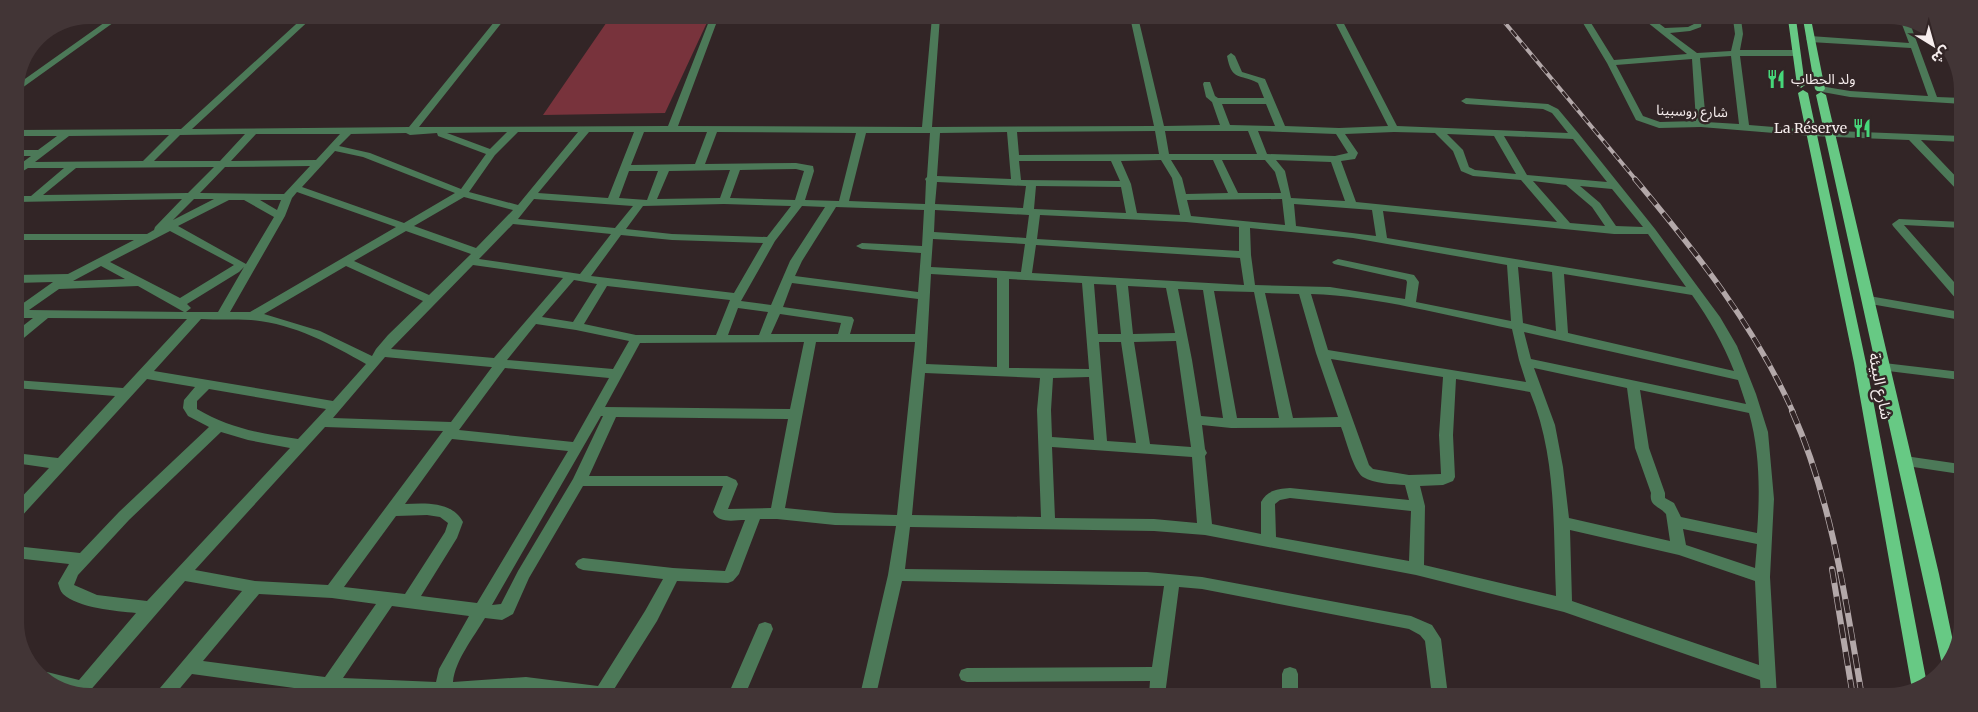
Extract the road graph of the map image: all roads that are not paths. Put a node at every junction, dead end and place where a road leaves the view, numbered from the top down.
1 (107, 24) edge
2 (301, 24) edge
3 (497, 24) edge
4 (712, 24) edge
5 (936, 24) edge
6 (1136, 24) edge
7 (1341, 24) edge
8 (1588, 24) edge
9 (1654, 24) edge
10 (1698, 24) edge
11 (1738, 24) edge
12 (1793, 24) edge
13 (1808, 24) edge
14 (1906, 26) edge
15 (1664, 31) junction
16 (1810, 39) junction
17 (1914, 46) junction
18 (1735, 53) junction
19 (1796, 53) junction
20 (1230, 56) dead end
21 (1696, 57) junction
22 (1611, 63) junction
23 (25, 83) edge
24 (1207, 84) dead end
25 (1802, 89) junction
26 (1821, 92) junction
27 (1934, 100) junction
28 (1216, 101) junction
29 (1270, 101) junction
30 (1466, 101) dead end
31 (1954, 101) edge
32 (1701, 124) junction
33 (1744, 127) junction
34 (1226, 128) junction
35 (1252, 128) junction
36 (586, 129) junction
37 (640, 129) junction
38 (672, 129) junction
39 (713, 129) junction
40 (862, 129) junction
41 (1281, 129) junction
42 (1394, 129) junction
43 (515, 130) junction
44 (931, 130) junction
45 (1012, 130) junction
46 (1160, 130) junction
47 (348, 131) junction
48 (434, 131) junction
49 (1339, 131) junction
50 (180, 132) junction
51 (253, 132) junction
52 (410, 132) junction
53 (1439, 132) junction
54 (24, 133) edge
55 (66, 133) junction
56 (1497, 133) junction
57 (1810, 133) junction
58 (1829, 133) junction
59 (1576, 136) junction
60 (1912, 138) junction
61 (1954, 139) edge
62 (334, 148) junction
63 (24, 153) edge
64 (41, 153) junction
65 (492, 153) junction
66 (1216, 157) junction
67 (1266, 157) junction
68 (1014, 158) junction
69 (1115, 158) junction
70 (1165, 158) junction
71 (1335, 160) junction
72 (223, 162) junction
73 (320, 163) junction
74 (73, 164) junction
75 (146, 164) junction
76 (26, 165) joint
77 (736, 166) junction
78 (665, 167) junction
79 (699, 167) junction
80 (625, 168) junction
81 (1524, 178) junction
82 (930, 179) junction
83 (1954, 179) edge
84 (1016, 183) junction
85 (1031, 183) junction
86 (1570, 183) junction
87 (1126, 184) junction
88 (1616, 186) junction
89 (296, 188) junction
90 (463, 193) junction
91 (190, 196) junction
92 (532, 196) junction
93 (226, 197) junction
94 (247, 197) junction
95 (287, 197) junction
96 (1181, 197) junction
97 (1234, 197) junction
98 (34, 198) junction
99 (1286, 198) junction
100 (24, 199) edge
101 (612, 202) junction
102 (724, 202) junction
103 (646, 203) junction
104 (799, 203) junction
105 (1351, 204) junction
106 (838, 205) junction
107 (1377, 206) junction
108 (929, 207) junction
109 (521, 209) junction
110 (1031, 211) junction
111 (280, 216) junction
112 (1132, 217) junction
113 (1186, 219) junction
114 (510, 221) junction
115 (1954, 225) edge
116 (1244, 226) junction
117 (1566, 226) junction
118 (171, 227) junction
119 (402, 227) junction
120 (1291, 230) junction
121 (1614, 230) junction
122 (620, 231) junction
123 (1651, 231) junction
124 (153, 234) junction
125 (927, 235) junction
126 (24, 237) edge
127 (770, 240) junction
128 (1382, 240) junction
129 (1030, 242) junction
130 (862, 246) dead end
131 (927, 250) junction
132 (1245, 255) junction
133 (475, 257) junction
134 (346, 261) junction
135 (102, 262) junction
136 (1338, 262) dead end
137 (1512, 262) junction
138 (246, 266) junction
139 (925, 270) junction
140 (1558, 270) junction
141 (1004, 274) junction
142 (1026, 276) junction
143 (577, 277) junction
144 (24, 278) edge
145 (69, 278) junction
146 (788, 279) junction
147 (1088, 280) junction
148 (139, 282) junction
149 (604, 282) junction
150 (1122, 282) junction
151 (56, 285) junction
152 (1171, 285) junction
153 (1208, 287) junction
154 (1255, 289) junction
155 (1304, 289) junction
156 (1954, 289) edge
157 (1697, 292) junction
158 (924, 296) junction
159 (431, 300) junction
160 (1869, 300) junction
161 (736, 301) junction
162 (180, 303) junction
163 (1410, 304) junction
164 (24, 308) edge
165 (774, 309) junction
166 (24, 314) edge
167 (45, 314) junction
168 (195, 315) junction
169 (222, 315) junction
170 (1954, 315) edge
171 (252, 316) junction
172 (532, 320) junction
173 (576, 326) junction
174 (1517, 326) junction
175 (24, 332) edge
176 (1562, 336) junction
177 (1181, 337) junction
178 (921, 338) junction
179 (1092, 338) junction
180 (1127, 338) junction
181 (636, 339) junction
182 (720, 339) junction
183 (763, 339) junction
184 (811, 339) junction
185 (843, 339) junction
186 (1322, 353) junction
187 (377, 357) junction
188 (1526, 362) junction
189 (498, 364) junction
190 (1884, 367) junction
191 (919, 368) junction
192 (1003, 371) junction
193 (1094, 373) junction
194 (145, 374) junction
195 (616, 374) junction
196 (1047, 374) junction
197 (1450, 375) junction
198 (1954, 375) edge
199 (1743, 377) junction
200 (1633, 384) junction
201 (24, 385) edge
202 (204, 385) junction
203 (1535, 388) junction
204 (128, 393) junction
205 (335, 406) junction
206 (1754, 410) junction
207 (596, 412) junction
208 (612, 412) junction
209 (797, 414) junction
210 (1195, 420) junction
211 (322, 422) junction
212 (1346, 422) junction
213 (1231, 423) junction
214 (1288, 423) junction
215 (218, 427) junction
216 (452, 430) junction
217 (1046, 442) junction
218 (300, 444) junction
219 (1101, 445) junction
220 (577, 446) junction
221 (1144, 448) junction
222 (1200, 453) junction
223 (24, 459) edge
224 (1905, 461) junction
225 (62, 464) junction
226 (1954, 468) edge
227 (1411, 480) junction
228 (579, 481) junction
229 (24, 504) edge
230 (1418, 506) junction
231 (393, 511) junction
232 (776, 513) junction
233 (755, 514) junction
234 (904, 521) junction
235 (1674, 521) junction
236 (1048, 522) junction
237 (1562, 522) junction
238 (1205, 529) junction
239 (1268, 540) junction
240 (1764, 540) junction
241 (1679, 549) junction
242 (24, 553) edge
243 (82, 560) junction
244 (583, 564) dead end
245 (1416, 569) junction
246 (183, 574) junction
247 (673, 574) junction
248 (896, 575) junction
249 (1762, 577) junction
250 (1172, 581) junction
251 (255, 587) junction
252 (332, 592) junction
253 (388, 599) junction
254 (409, 602) junction
255 (1564, 605) junction
256 (150, 608) junction
257 (480, 610) junction
258 (766, 628) dead end
259 (1947, 651) edge
260 (189, 666) junction
261 (1159, 674) junction
262 (1290, 674) dead end
263 (967, 675) dead end
264 (1767, 675) junction
265 (1918, 681) edge
266 (83, 687) edge
267 (170, 688) edge
268 (315, 688) edge
269 (327, 688) edge
270 (444, 688) edge
271 (491, 688) edge
272 (559, 688) edge
273 (604, 688) edge
274 (739, 688) edge
275 (870, 688) edge
276 (1158, 688) edge
277 (1290, 688) edge
278 (1439, 688) edge
279 (1769, 688) edge

1 - 23 street
2 - 50 street
3 - 52 street
4 - 38 street
5 - 44 street
6 - 46 street
7 - 42 street
8 - 22 street, شارع روسبينا
9 - 15 street
10 - 15 street
11 - 18 street
12 - 19 main road, شارع البيئة
13 - 16 main road, شارع البيئة
14 - 17 street
15 - 21 street
16 - 17 street
16 - 26 main road, شارع البيئة
17 - 27 street
18 - 19 street
18 - 21 street
18 - 33 street
19 - 25 main road, شارع البيئة
20 - 29 street
21 - 22 street
21 - 32 street
22 - 32 street, شارع روسبينا
24 - 28 street
25 - 26 main road
25 - 57 main road, شارع البيئة
26 - 27 street
26 - 58 main road, شارع البيئة
27 - 31 street
28 - 29 street
28 - 34 street
29 - 41 street
30 - 59 street
32 - 33 street, شارع روسبينا
33 - 57 street, شارع روسبينا
34 - 35 street
34 - 46 street
35 - 41 street
35 - 67 street
36 - 37 street
36 - 43 street
36 - 92 street
37 - 38 street
37 - 80 street
38 - 39 street
39 - 40 street
39 - 79 street
40 - 44 street
40 - 106 street
41 - 49 street
42 - 49 street
42 - 53 street
43 - 48 street
43 - 65 street
44 - 45 street
44 - 82 street
45 - 46 street
45 - 68 street
46 - 70 street
47 - 51 street
47 - 52 street
47 - 62 street
48 - 52 street
48 - 65 street
49 - 71 street
50 - 51 street
50 - 55 street
50 - 75 street
51 - 72 street
53 - 56 street
53 - 81 street
54 - 55 street
55 - 64 street
56 - 59 street
56 - 81 street
57 - 58 street, شارع روسبينا
57 - 265 main road, شارع البيئة
58 - 60 street, شارع روسبينا
58 - 160 main road, شارع البيئة
59 - 88 street
60 - 61 street, شارع روسبينا
60 - 83 street
62 - 73 street
62 - 90 street
63 - 64 street
64 - 76 street
65 - 90 street
66 - 67 street
66 - 70 street
66 - 97 street
67 - 71 street
67 - 99 street
68 - 69 street
68 - 84 street
69 - 70 street
69 - 87 street
70 - 96 street
71 - 105 street
72 - 73 street
72 - 75 street
72 - 91 street
73 - 89 street
74 - 75 street
74 - 76 street
74 - 98 street
77 - 79 street
77 - 102 street
77 - 104 street
78 - 79 street
78 - 80 street
78 - 103 street
80 - 101 street
81 - 86 street
81 - 117 street
82 - 84 street
82 - 108 street
84 - 85 street
85 - 87 street
85 - 110 street
86 - 88 street
86 - 121 street
87 - 112 street
88 - 123 street
89 - 95 street
89 - 119 street
90 - 109 street
90 - 119 street
91 - 93 street
91 - 98 street
91 - 124 street
92 - 101 street
92 - 109 street
93 - 94 street
93 - 118 street
94 - 95 street
94 - 111 street
95 - 111 street
96 - 97 street
96 - 113 street
97 - 99 street
98 - 100 street
99 - 105 street
99 - 120 street
101 - 103 street
102 - 103 street
102 - 104 street
103 - 122 street
104 - 106 street
104 - 127 street
105 - 107 street
106 - 108 street
106 - 146 street
107 - 117 street
107 - 128 street
108 - 110 street
108 - 125 street
109 - 114 street
110 - 112 street
110 - 129 street
111 - 138 street
112 - 113 street
113 - 116 street
114 - 122 street
114 - 133 street
115 - 156 street
116 - 120 street
116 - 132 street
117 - 121 street
118 - 124 street
118 - 138 street
119 - 133 street
119 - 134 street
120 - 128 street
121 - 123 street
122 - 127 street
122 - 143 street
123 - 157 street
124 - 126 street
124 - 135 street
125 - 129 street
125 - 131 street
127 - 161 street
128 - 137 street
129 - 132 street
129 - 142 street
130 - 131 street
131 - 139 street
132 - 154 street
133 - 143 street
133 - 159 street
134 - 159 street
134 - 171 street
135 - 145 street
135 - 148 street
136 - 163 street
137 - 140 street
137 - 174 street
138 - 162 street
138 - 169 street
139 - 141 street
139 - 158 street
140 - 157 street
140 - 176 street
141 - 142 street
141 - 192 street
142 - 147 street
143 - 149 street
143 - 172 street
144 - 145 street
145 - 151 street
146 - 158 street
146 - 165 street
147 - 150 street
147 - 179 street
148 - 151 street
148 - 162 street
149 - 161 street
149 - 173 street
150 - 152 street
150 - 180 street
151 - 164 street
152 - 153 street
152 - 177 street
153 - 154 street
153 - 213 street
154 - 155 street
154 - 214 street
155 - 163 street
155 - 186 street
157 - 199 street
158 - 178 street
159 - 187 street
160 - 170 street
160 - 190 main road, شارع البيئة
161 - 165 street
161 - 182 street
162 - 168 street
163 - 174 street
165 - 183 street
165 - 185 street
166 - 167 street
167 - 168 street
167 - 175 street
168 - 169 street
168 - 194 street
169 - 171 street
171 - 187 street
172 - 173 street
172 - 189 street
173 - 181 street
174 - 176 street
174 - 188 street
176 - 199 street
177 - 180 street
177 - 210 street
178 - 185 street
178 - 191 street
179 - 180 street
179 - 193 street
180 - 221 street
181 - 182 street
181 - 195 street
182 - 183 street
183 - 184 street
184 - 185 street
184 - 209 street
186 - 197 street
186 - 212 street
187 - 189 street
187 - 205 street
188 - 200 street
188 - 203 street
189 - 195 street
189 - 216 street
190 - 198 street
190 - 224 main road, شارع البيئة
191 - 192 street
191 - 234 street
192 - 196 street
193 - 196 street
193 - 219 street
194 - 202 street
194 - 204 street
195 - 207 street
196 - 217 street
197 - 203 street
197 - 227 street
199 - 206 street
200 - 206 street
200 - 235 street
201 - 204 street
202 - 205 street
202 - 215 street
203 - 237 street
204 - 225 street
205 - 211 street
206 - 240 street
207 - 208 street
207 - 220 street
208 - 209 street
208 - 228 street
209 - 232 street
210 - 213 street
210 - 222 street
211 - 216 street
211 - 218 street
212 - 214 street
212 - 227 street
213 - 214 street
215 - 218 street
215 - 243 street
216 - 220 street
216 - 231 street
217 - 219 street
217 - 236 street
218 - 246 street
219 - 221 street
220 - 257 street
221 - 222 street
222 - 238 street
223 - 225 street
224 - 226 street
224 - 259 main road, شارع البيئة
225 - 229 street
227 - 230 street
228 - 233 street
228 - 257 street
230 - 239 street
230 - 245 street
231 - 252 street
231 - 254 street
232 - 233 street
232 - 234 street
233 - 247 street
234 - 236 street
234 - 248 street
235 - 240 street
235 - 241 street
236 - 238 street
237 - 241 street
237 - 255 street
238 - 239 street
239 - 245 street
240 - 249 street
241 - 249 street
242 - 243 street
243 - 256 street
244 - 247 street
245 - 255 street
246 - 251 street
246 - 256 street
247 - 273 street
248 - 250 street
248 - 275 street
249 - 264 street
250 - 261 street
250 - 278 street
251 - 252 street
251 - 260 street
252 - 253 street
253 - 254 street
253 - 269 street
254 - 257 street
255 - 264 street
256 - 266 street
257 - 270 street
258 - 274 street
260 - 267 street
260 - 268 street
261 - 263 street
261 - 276 street
262 - 277 street
264 - 279 street
271 - 272 street

